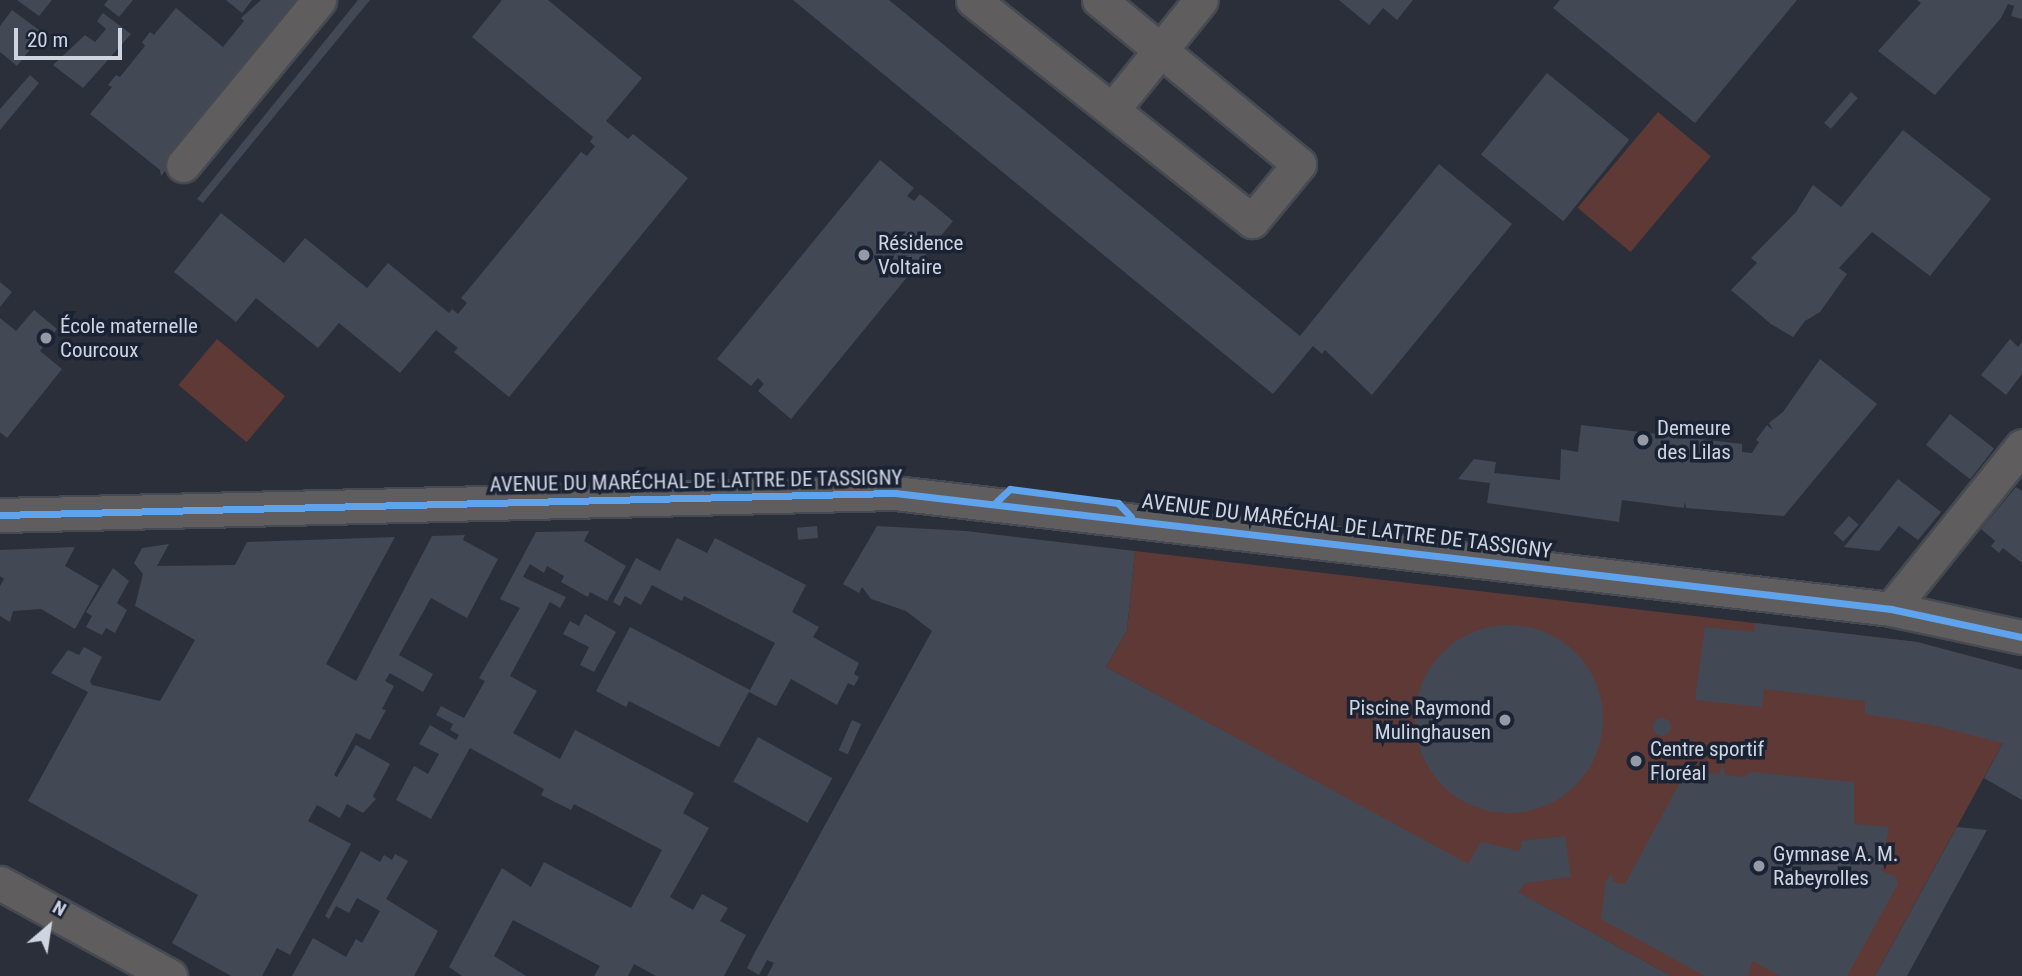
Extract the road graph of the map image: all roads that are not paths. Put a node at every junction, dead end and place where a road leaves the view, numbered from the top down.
1 (319, 0) edge
2 (973, 0) edge
3 (1099, 0) edge
4 (1201, 0) edge
5 (1160, 50) junction
6 (1112, 110) junction
7 (183, 165) dead end
8 (2022, 446) edge
9 (0, 516) edge
10 (1891, 609) junction
11 (2022, 637) edge
12 (0, 883) edge
13 (170, 976) edge

1 - 7 street
2 - 6 street
3 - 5 street
4 - 5 street
5 - 6 street
5 - 6 street
8 - 10 street
9 - 10 street, AVENUE DU MARÉCHAL DE LATTRE DE TASSIGNY
10 - 11 street, AVENUE DU MARÉCHAL DE LATTRE DE TASSIGNY
12 - 13 street

